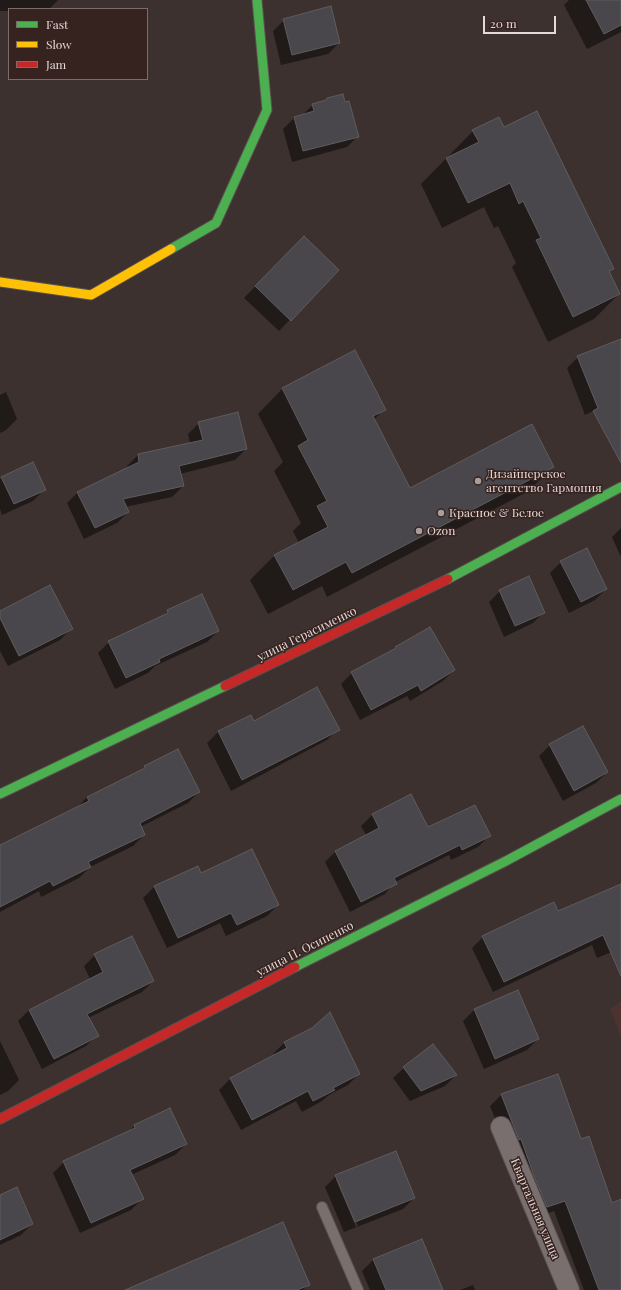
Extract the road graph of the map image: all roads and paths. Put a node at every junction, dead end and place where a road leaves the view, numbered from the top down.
1 (256, 0) edge
2 (0, 282) edge
3 (621, 487) edge
4 (0, 794) edge
5 (621, 799) edge
6 (0, 1119) edge
7 (501, 1127) dead end
8 (322, 1207) dead end
9 (356, 1290) edge
10 (569, 1290) edge

1 - 2 main road
3 - 4 main road, улица Герасименко
5 - 6 main road, улица П. Осипенко
7 - 10 street, Квартальная улица
8 - 9 lane

